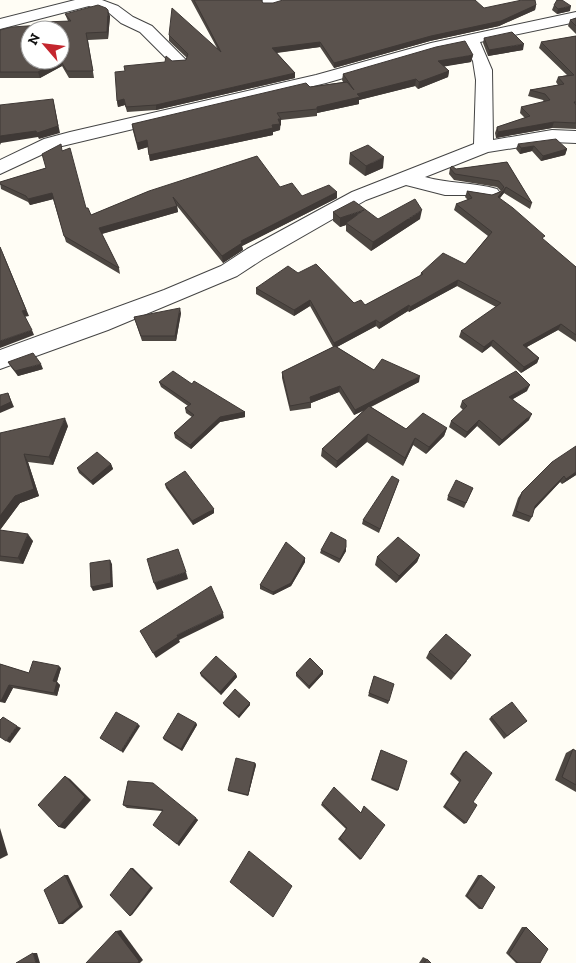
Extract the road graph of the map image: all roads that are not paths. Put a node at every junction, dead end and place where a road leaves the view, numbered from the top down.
1 (91, 0) edge
2 (576, 16) edge
3 (0, 24) edge
4 (470, 40) junction
5 (179, 61) edge
6 (576, 137) edge
7 (484, 147) junction
8 (0, 168) edge
9 (404, 178) junction
10 (490, 193) edge
11 (0, 360) edge

1 - 3 street
1 - 5 street
2 - 4 street
4 - 7 street
4 - 8 street
6 - 7 street
7 - 9 street
9 - 10 street
9 - 11 street

